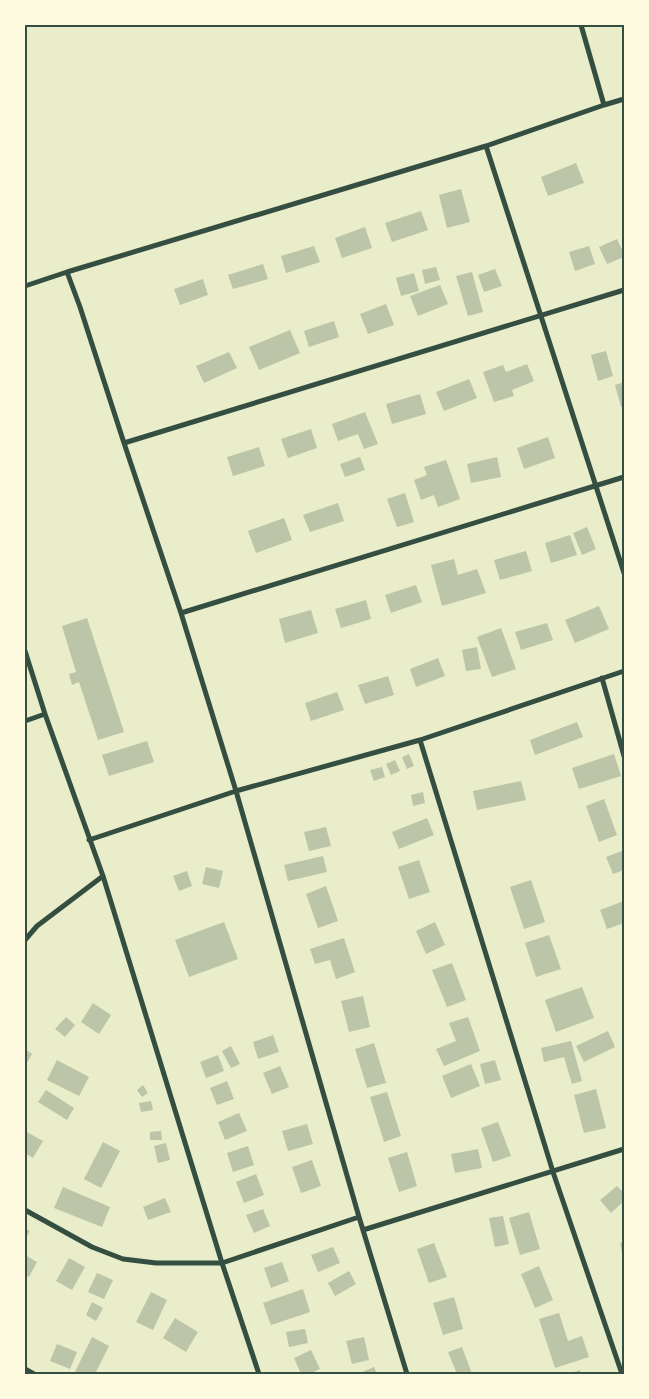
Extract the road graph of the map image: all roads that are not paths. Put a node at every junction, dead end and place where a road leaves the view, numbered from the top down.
1 (581, 25) edge
2 (624, 99) edge
3 (604, 104) junction
4 (486, 146) junction
5 (67, 272) junction
6 (25, 286) edge
7 (624, 290) edge
8 (541, 316) junction
9 (124, 444) junction
10 (624, 477) edge
11 (596, 486) junction
12 (624, 573) edge
13 (181, 612) junction
14 (25, 651) edge
15 (624, 671) edge
16 (602, 678) junction
17 (45, 714) junction
18 (25, 721) edge
19 (420, 740) junction
20 (624, 756) edge
21 (236, 791) junction
22 (89, 840) junction
23 (103, 876) junction
24 (25, 940) edge
25 (624, 1149) edge
26 (553, 1172) junction
27 (25, 1210) edge
28 (359, 1217) junction
29 (363, 1230) junction
30 (222, 1263) junction
31 (25, 1369) edge
32 (34, 1374) edge
33 (259, 1374) edge
34 (407, 1374) edge
35 (622, 1374) edge

1 - 3 street
2 - 3 street
3 - 4 street
4 - 5 street
4 - 8 street
5 - 6 street
5 - 9 street
7 - 8 street
8 - 9 street
8 - 11 street
9 - 13 street
10 - 11 street
11 - 12 street
11 - 13 street
13 - 21 street
14 - 17 street
15 - 16 street
16 - 19 street
16 - 20 street
17 - 18 street
17 - 22 street
19 - 21 street
19 - 26 street
21 - 22 street
21 - 28 street
22 - 23 street
23 - 24 street
23 - 30 street
25 - 26 street
26 - 29 street
26 - 35 street
27 - 30 street
28 - 29 street
28 - 30 street
29 - 34 street
30 - 33 street
31 - 32 street

